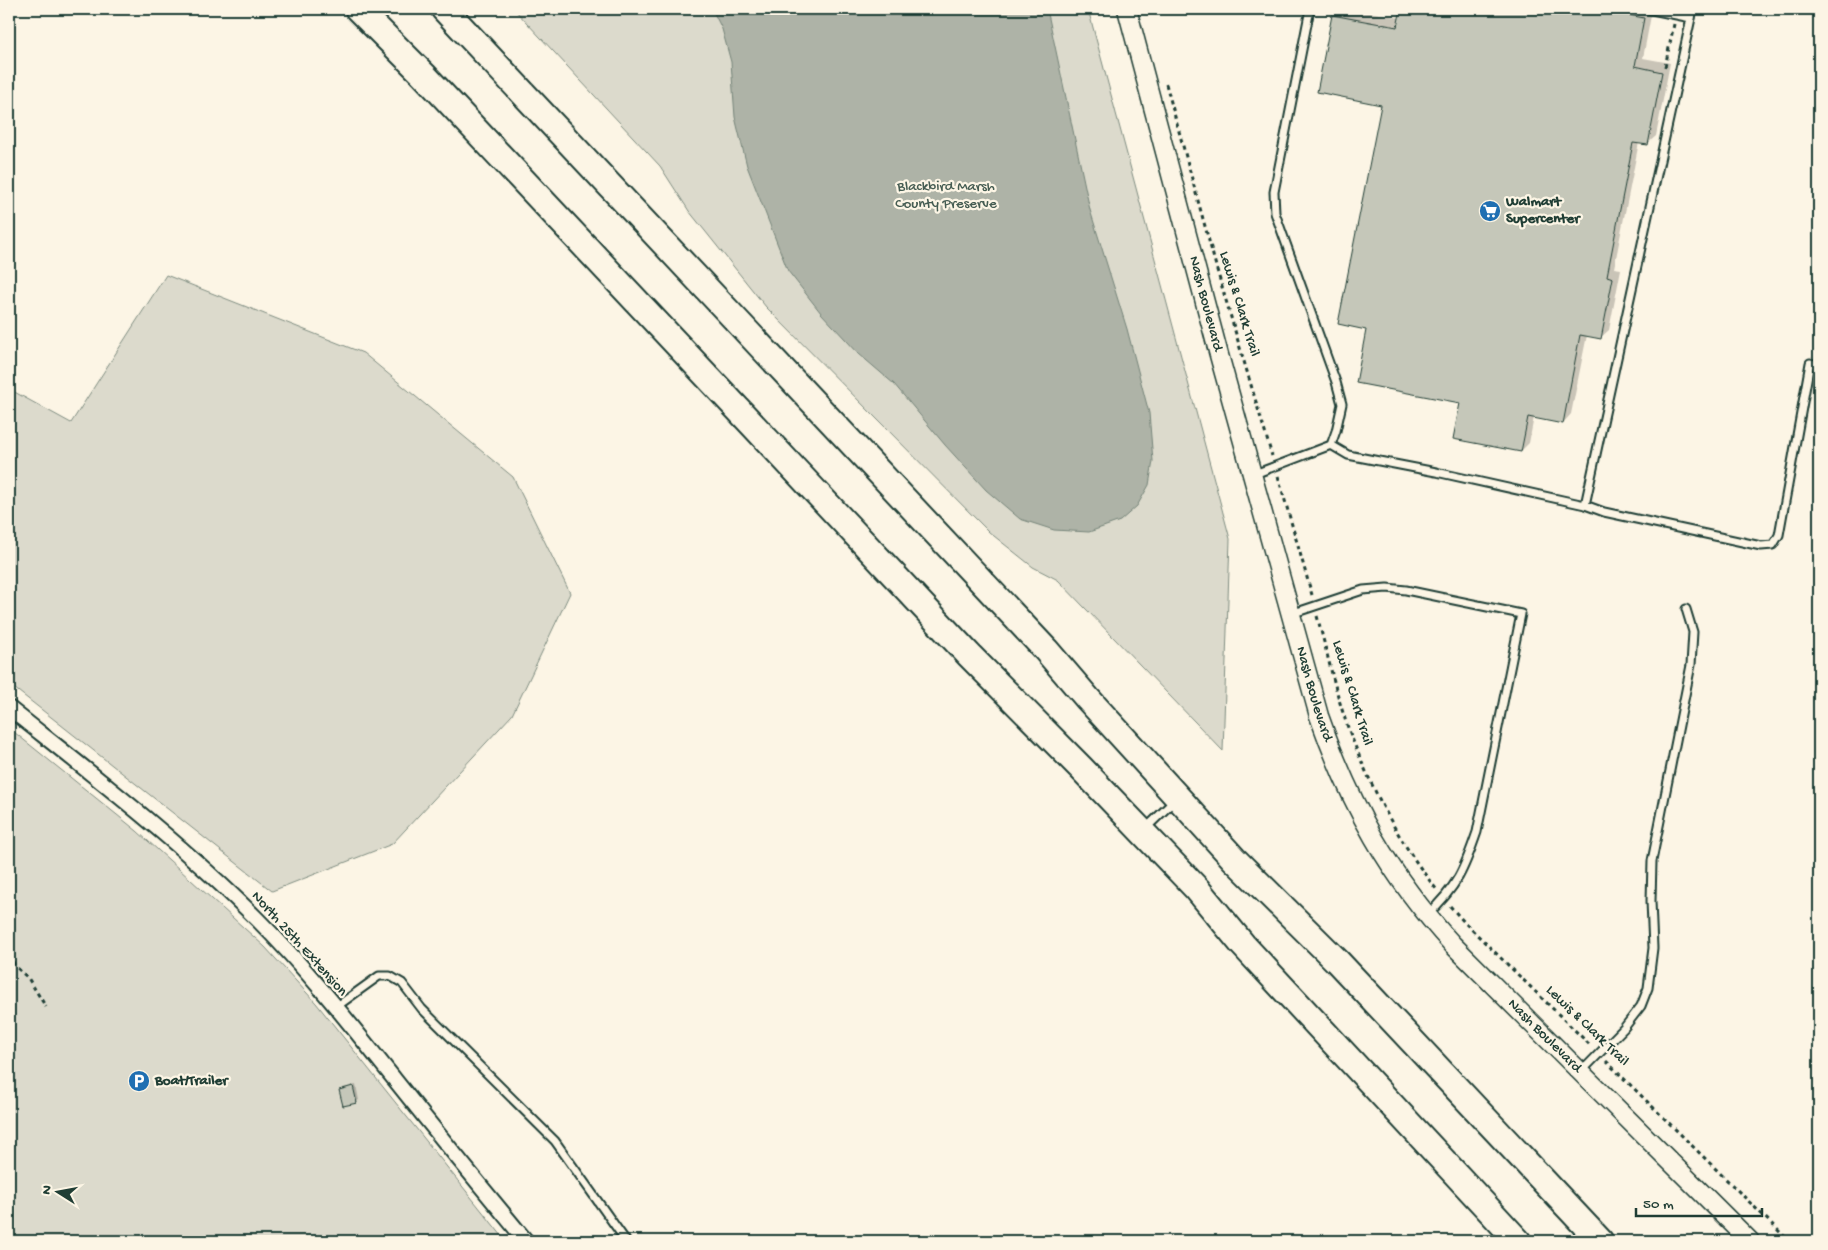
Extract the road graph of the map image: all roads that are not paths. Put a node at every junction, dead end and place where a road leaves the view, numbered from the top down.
1 (358, 9) edge
2 (444, 9) edge
3 (1127, 9) edge
4 (1310, 9) edge
5 (1647, 9) edge
6 (1693, 9) edge
7 (1691, 18) junction
8 (1819, 365) edge
9 (1330, 445) junction
10 (1252, 475) junction
11 (1586, 505) junction
12 (1686, 609) dead end
13 (1291, 614) junction
14 (9, 708) edge
15 (1178, 798) junction
16 (1142, 832) junction
17 (1427, 916) junction
18 (336, 1007) junction
19 (1581, 1073) junction
20 (526, 1241) edge
21 (626, 1241) edge
22 (1518, 1241) edge
23 (1600, 1241) edge
24 (1750, 1241) edge

1 - 16 highway
2 - 15 highway
3 - 10 street, Nash Boulevard
4 - 9 lane
5 - 7 lane
6 - 7 lane
7 - 11 lane
8 - 11 lane
9 - 10 lane
9 - 11 lane
10 - 13 street, Nash Boulevard
12 - 19 lane
13 - 17 street, Nash Boulevard
13 - 17 lane
14 - 18 street, North 25th Extension
15 - 16 lane
15 - 23 highway
16 - 22 highway
17 - 19 street, Nash Boulevard
18 - 20 street, North 25th Extension
18 - 21 lane
19 - 24 street, Nash Boulevard

